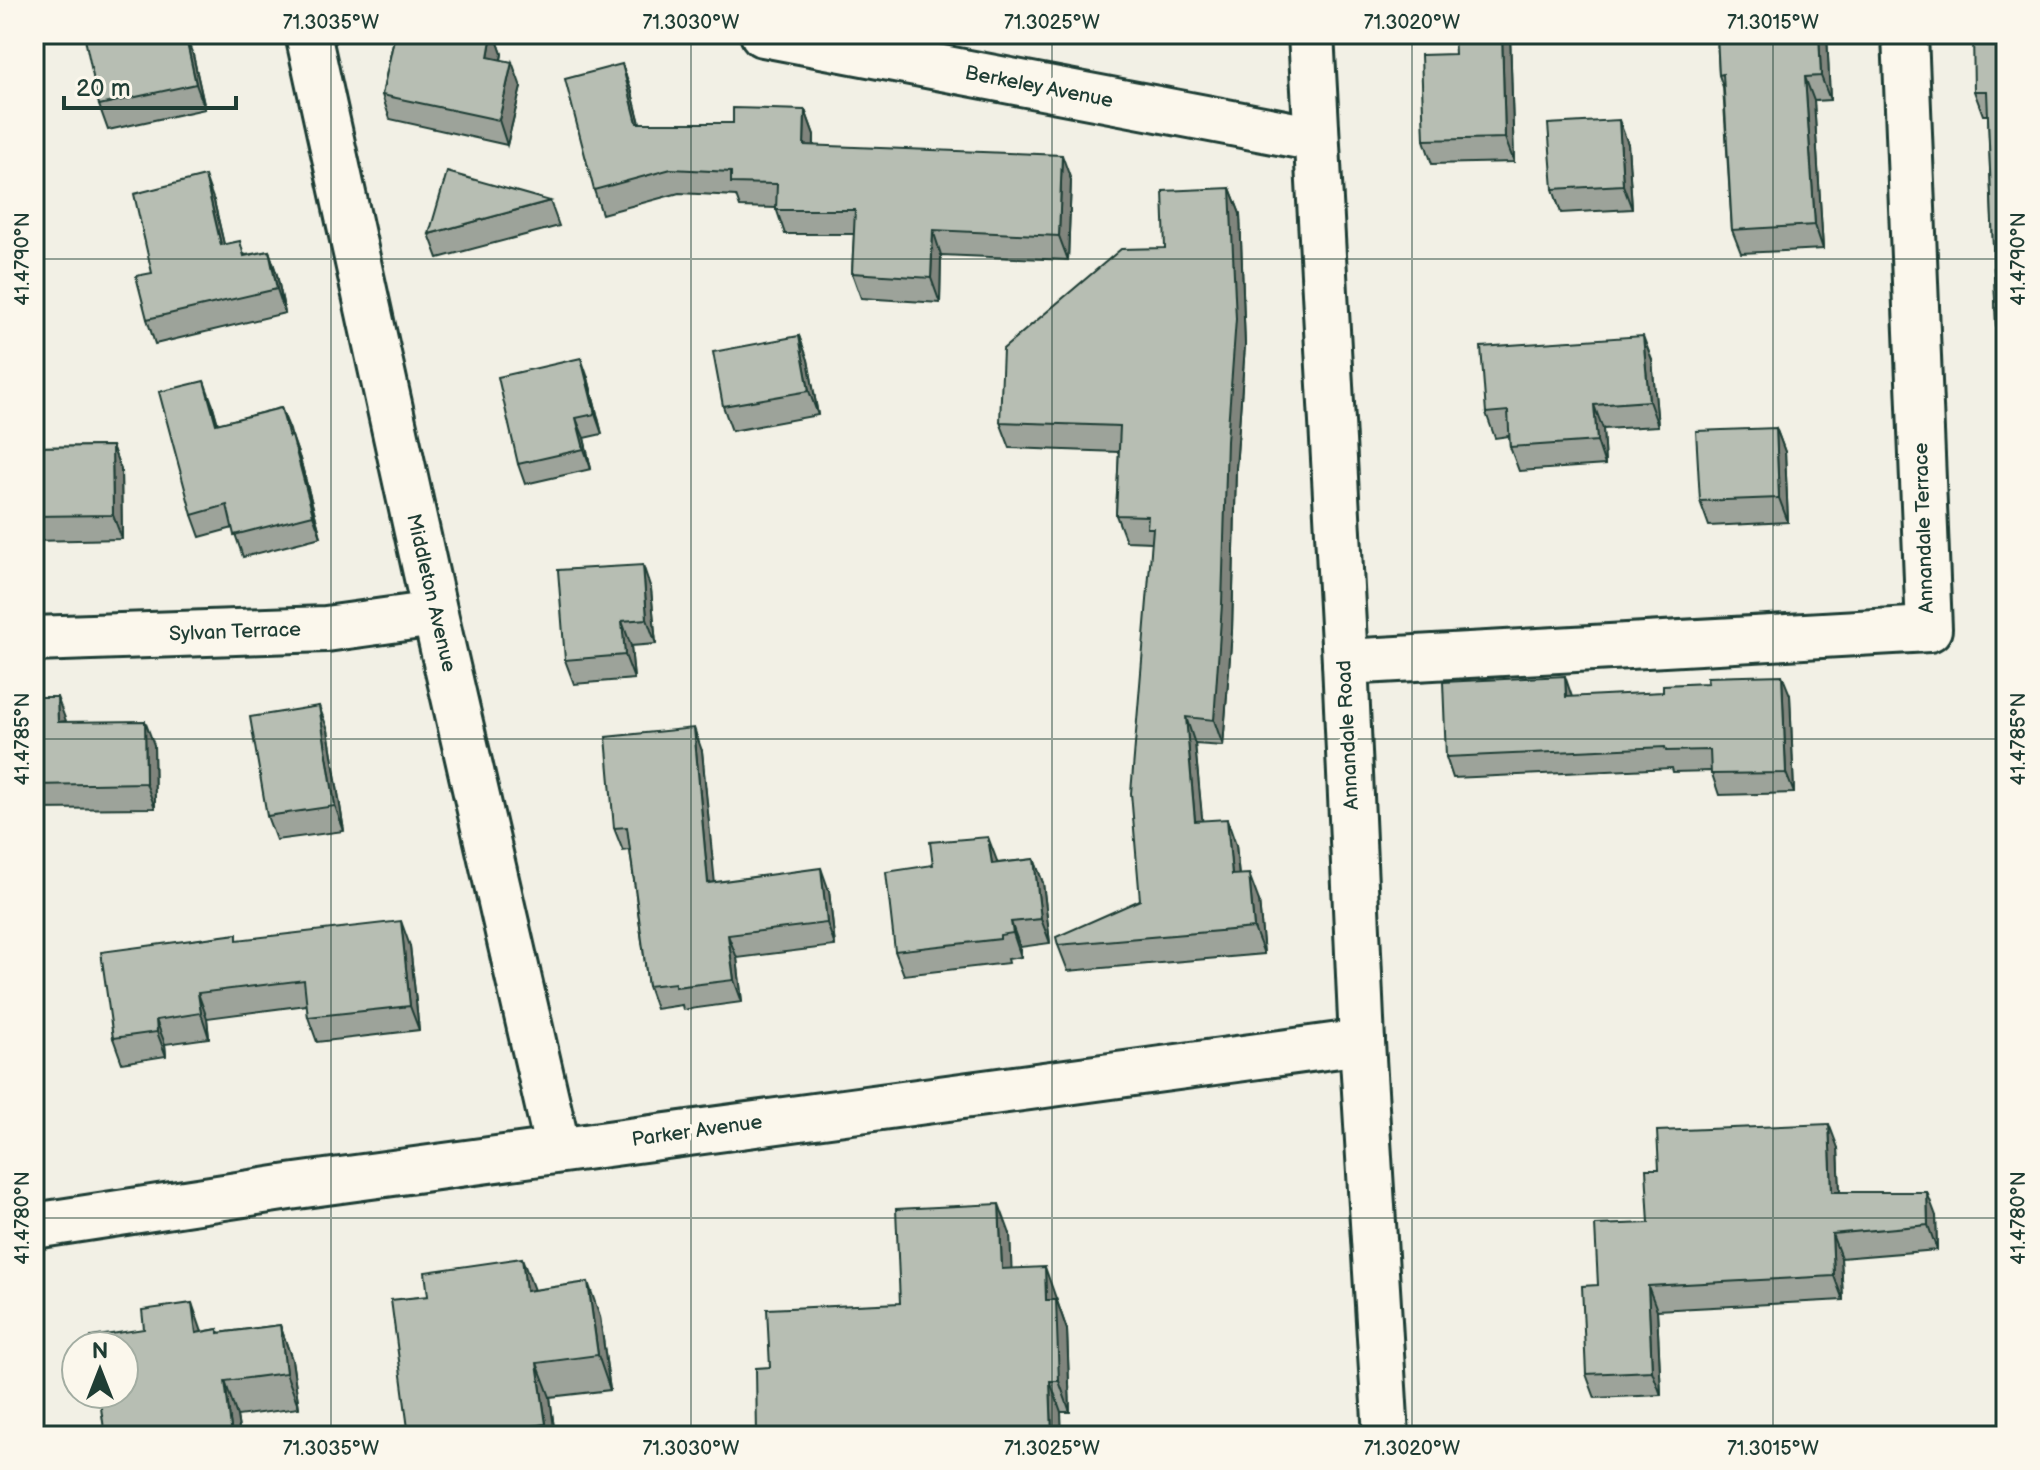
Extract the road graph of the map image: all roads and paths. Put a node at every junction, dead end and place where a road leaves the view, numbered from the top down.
1 (308, 34) edge
2 (763, 34) edge
3 (1311, 34) edge
4 (1905, 34) edge
5 (1316, 139) junction
6 (435, 614) junction
7 (34, 639) edge
8 (1345, 662) junction
9 (1362, 1042) junction
10 (558, 1150) junction
11 (34, 1226) edge
12 (1386, 1436) edge

1 - 6 street, Middleton Avenue
2 - 5 street, Berkeley Avenue
3 - 5 street, Annandale Road
4 - 8 street, Annandale Terrace
5 - 8 street, Annandale Road
6 - 7 street, Sylvan Terrace
6 - 10 street, Middleton Avenue
8 - 9 street, Annandale Road
9 - 10 street, Parker Avenue
9 - 12 street, Annandale Road
10 - 11 street, Parker Avenue

